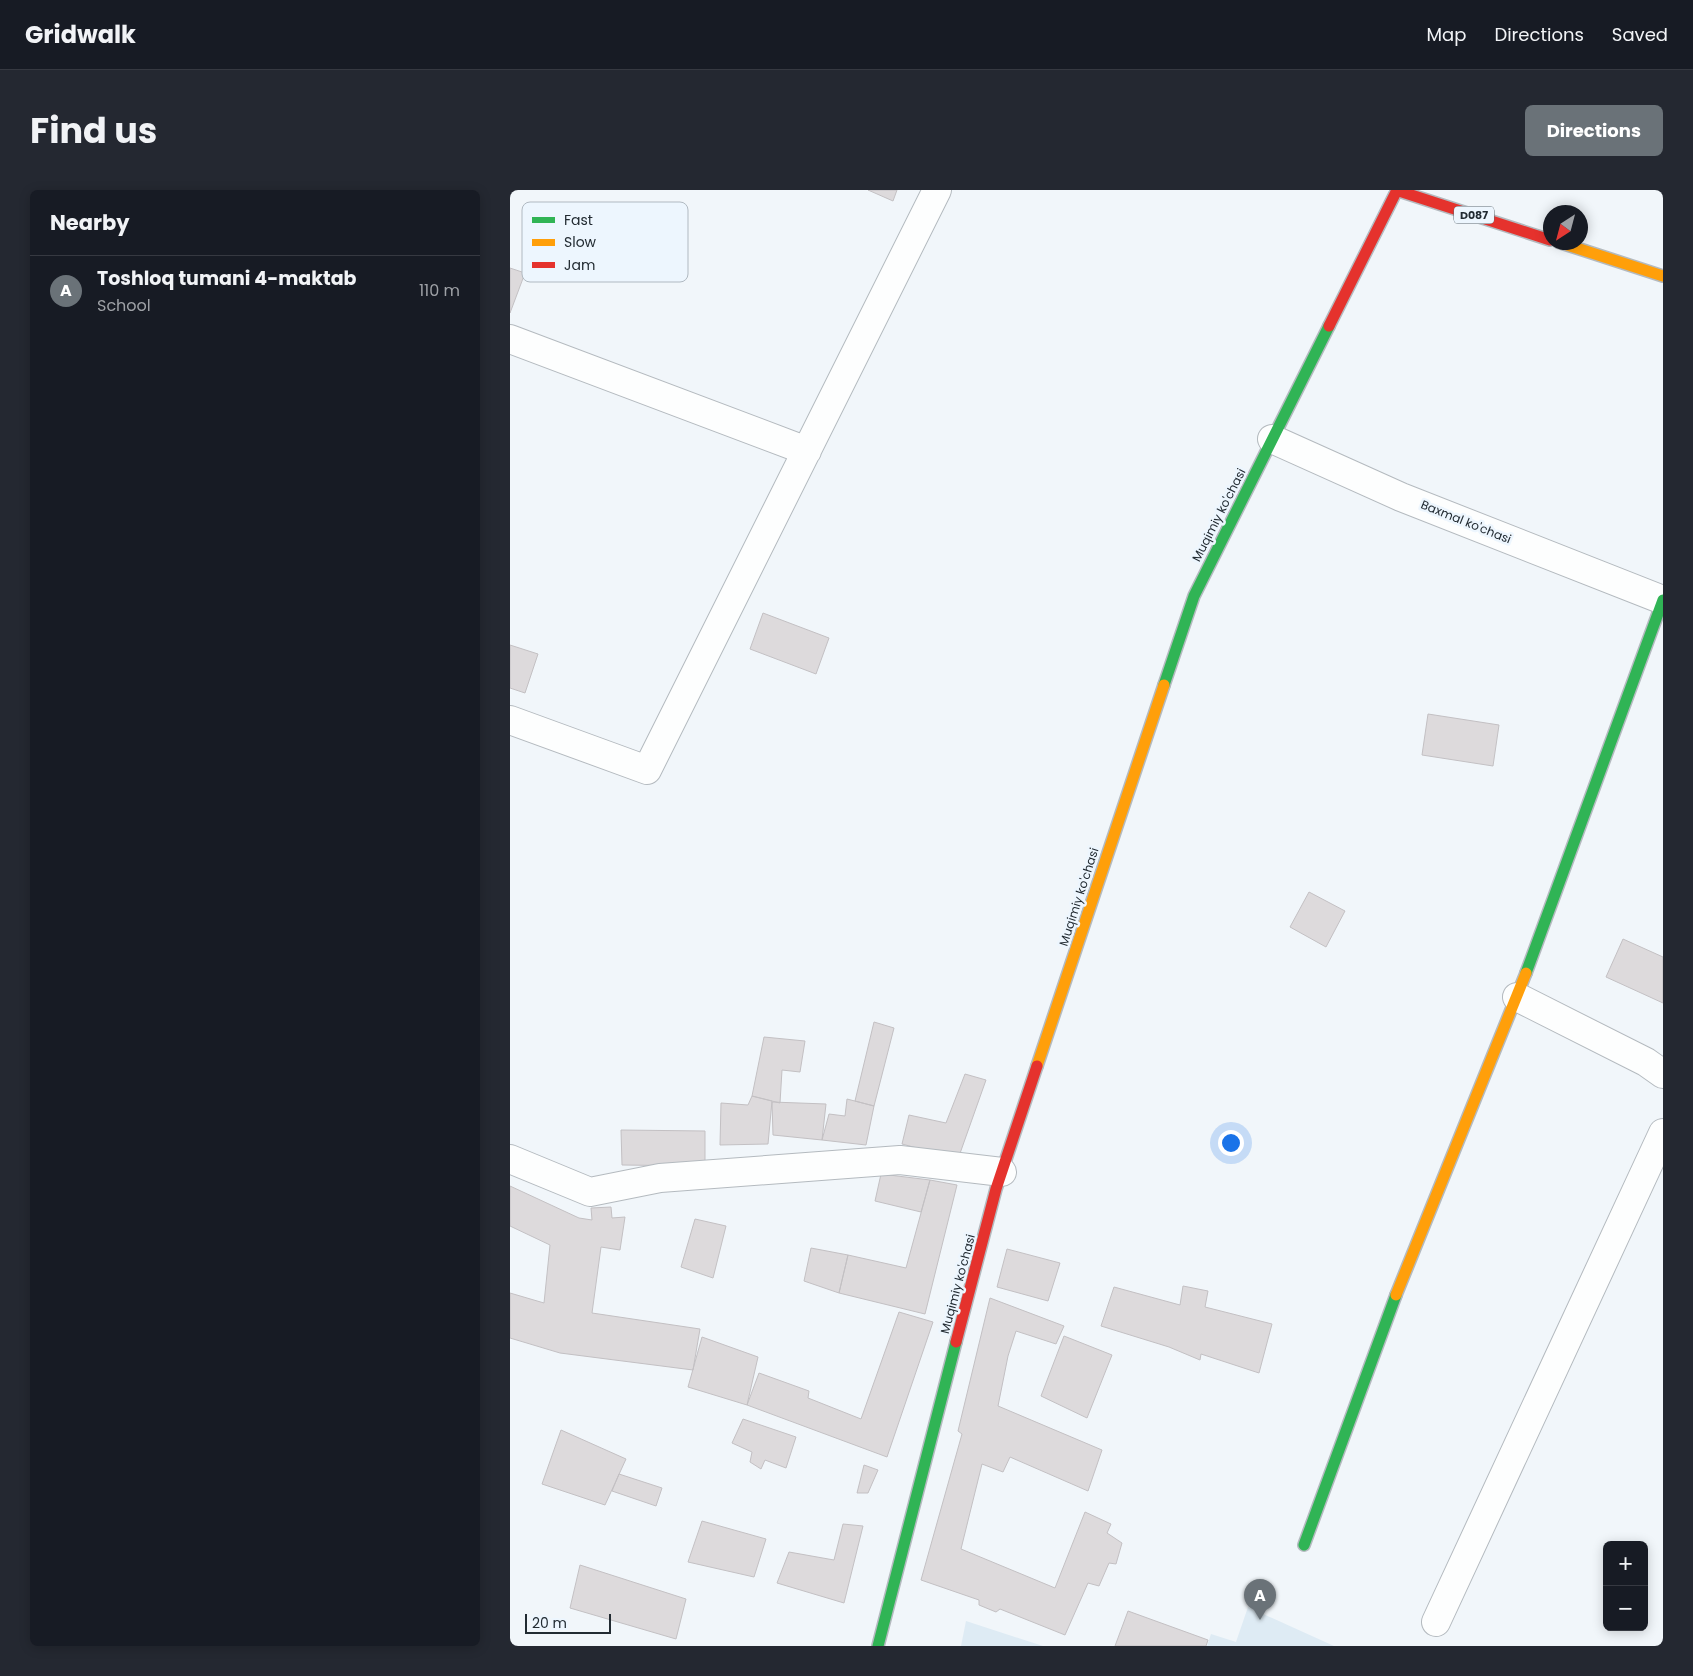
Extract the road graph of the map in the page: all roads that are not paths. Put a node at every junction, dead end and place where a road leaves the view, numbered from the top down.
1 (937, 190) edge
2 (1396, 190) edge
3 (1543, 238) edge
4 (1583, 250) edge
5 (1663, 276) edge
6 (510, 339) edge
7 (1272, 439) junction
8 (807, 451) junction
9 (1663, 600) edge
10 (510, 720) edge
11 (1517, 997) junction
12 (1663, 1074) edge
13 (1663, 1132) edge
14 (510, 1159) edge
15 (1002, 1172) junction
16 (1304, 1545) dead end
17 (1436, 1622) dead end
18 (878, 1646) edge

1 - 8 street
2 - 3 street, D087
2 - 7 street, Muqimiy ko'chasi
4 - 5 street
6 - 8 street
7 - 9 street, Baxmal ko'chasi
7 - 15 street, Muqimiy ko'chasi
8 - 10 street
9 - 11 street
11 - 12 street
11 - 16 street
13 - 17 street
14 - 15 street
15 - 18 street, Muqimiy ko'chasi

